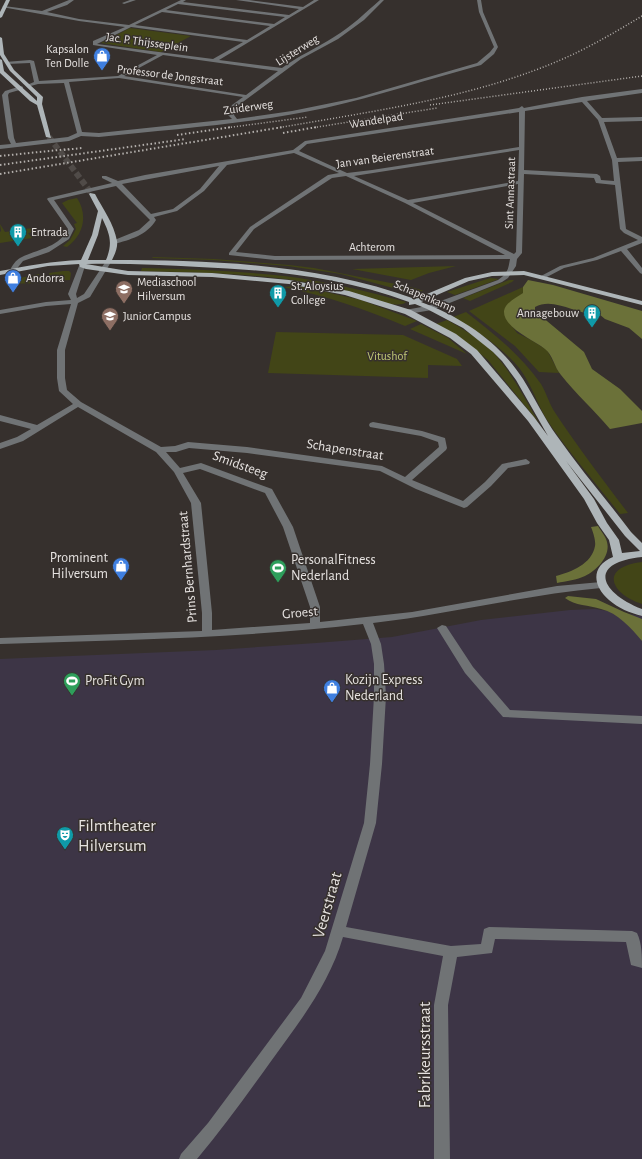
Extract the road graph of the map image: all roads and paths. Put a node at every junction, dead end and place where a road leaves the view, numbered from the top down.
1 (8, 0) edge
2 (72, 0) edge
3 (134, 0) edge
4 (184, 0) edge
5 (238, 0) edge
6 (266, 0) edge
7 (317, 0) edge
8 (382, 0) edge
9 (479, 0) edge
10 (124, 3) dead end
11 (178, 3) junction
12 (261, 3) junction
13 (4, 7) junction
14 (304, 8) junction
15 (161, 11) junction
16 (246, 11) junction
17 (42, 12) junction
18 (289, 16) junction
19 (0, 17) edge
20 (230, 20) junction
21 (274, 25) junction
22 (130, 26) junction
23 (0, 38) edge
24 (247, 41) junction
25 (162, 54) junction
26 (1, 57) edge
27 (214, 61) junction
28 (7, 63) junction
29 (282, 70) junction
30 (1, 72) edge
31 (119, 77) junction
32 (66, 81) junction
33 (37, 83) junction
34 (29, 86) junction
35 (21, 88) junction
36 (642, 91) edge
37 (246, 96) junction
38 (582, 99) junction
39 (39, 104) junction
40 (522, 108) junction
41 (642, 119) edge
42 (235, 120) junction
43 (601, 120) junction
44 (80, 134) junction
45 (49, 137) tunnel mouth
46 (14, 146) junction
47 (0, 147) edge
48 (522, 148) junction
49 (295, 151) junction
50 (642, 158) edge
51 (615, 160) junction
52 (225, 163) junction
53 (521, 172) junction
54 (347, 174) junction
55 (104, 177) dead end
56 (521, 182) junction
57 (618, 183) junction
58 (117, 184) junction
59 (92, 194) tunnel mouth
60 (407, 202) junction
61 (100, 212) junction
62 (150, 216) junction
63 (642, 241) edge
64 (114, 242) junction
65 (623, 249) junction
66 (230, 254) joint
67 (514, 257) junction
68 (108, 262) junction
69 (82, 264) junction
70 (13, 270) junction
71 (103, 270) junction
72 (642, 272) edge
73 (0, 273) edge
74 (509, 273) junction
75 (543, 277) junction
76 (414, 301) junction
77 (75, 302) junction
78 (642, 303) edge
79 (429, 308) junction
80 (405, 311) junction
81 (0, 312) edge
82 (78, 404) junction
83 (0, 418) edge
84 (373, 425) dead end
85 (39, 428) junction
86 (0, 446) edge
87 (159, 450) junction
88 (526, 462) dead end
89 (178, 471) junction
90 (407, 480) junction
91 (642, 549) edge
92 (642, 554) edge
93 (618, 557) junction
94 (601, 585) junction
95 (642, 613) edge
96 (366, 620) junction
97 (315, 626) junction
98 (442, 628) dead end
99 (207, 634) junction
100 (0, 641) edge
101 (642, 720) edge
102 (338, 931) junction
103 (451, 952) junction
104 (642, 962) edge
105 (187, 1159) edge
106 (442, 1159) edge

1 - 13 main road
2 - 17 street
3 - 10 street
4 - 11 street
5 - 12 street
6 - 12 street
7 - 14 street
8 - 29 street, Lijsterweg
9 - 42 street, Zuiderweg
11 - 15 street
11 - 16 street
12 - 14 street
12 - 16 street
13 - 17 street
13 - 19 main road
14 - 18 street
15 - 20 street
15 - 22 street
16 - 18 street
16 - 20 street
17 - 22 street
18 - 21 street
20 - 21 street
21 - 24 street
22 - 24 street, Jac. P. Thijsseplein
22 - 25 street, Jac. P. Thijsseplein
23 - 26 main road
24 - 27 street
25 - 27 street, Jac. P. Thijsseplein
25 - 31 street
26 - 28 main road
26 - 30 main road
27 - 29 street, Jac. P. Thijsseplein
28 - 33 street
28 - 34 main road
29 - 37 street, Lijsterweg
30 - 35 main road
31 - 32 street, Professor de Jongstraat
31 - 37 street, Professor de Jongstraat
32 - 33 street, Professor de Jongstraat
32 - 44 street
33 - 34 street, Professor de Jongstraat
34 - 39 main road
35 - 39 main road
35 - 46 street
36 - 38 street, Wandelpad
37 - 42 street, Lijsterweg
38 - 40 street, Wandelpad
38 - 43 street
39 - 45 main road
40 - 48 street, Sint Annastraat
40 - 49 street, Wandelpad
41 - 43 street
42 - 44 street, Zuiderweg
43 - 51 street
44 - 46 street, Zuiderweg
46 - 47 street, Zuiderweg
48 - 53 street, Sint Annastraat
48 - 54 street, Jan van Beierenstraat
49 - 52 street, Wandelpad
49 - 54 street
50 - 51 street
51 - 57 street
52 - 58 street, Wandelpad
52 - 62 street
53 - 56 street, Sint Annastraat
53 - 57 street
54 - 60 street
54 - 66 street, Jan van Beierenstraat
55 - 58 street
56 - 60 street
56 - 67 street, Sint Annastraat
57 - 63 street
58 - 62 street
58 - 70 street, Wandelpad
59 - 61 main road
60 - 67 street
61 - 64 main road
61 - 69 main road
62 - 64 street
63 - 65 street
64 - 68 main road
65 - 72 street
65 - 75 street
66 - 67 street, Achterom
67 - 74 street, Sint Annastraat
68 - 69 main road, Schapenkamp
68 - 71 street
68 - 76 main road, Schapenkamp
69 - 70 main road, Schapenkamp
69 - 71 main road, Schapenkamp
69 - 77 street, Prins Bernhardstraat
70 - 73 main road, Schapenkamp
71 - 77 street
71 - 80 main road, Schapenkamp
74 - 75 main road
74 - 76 main road
74 - 79 street
75 - 78 main road
76 - 79 main road, Schapenkamp
76 - 80 main road
77 - 81 street
77 - 82 street, Prins Bernhardstraat
79 - 80 street
79 - 91 main road, Schapenkamp
80 - 93 main road, Schapenkamp
82 - 85 street
82 - 87 street, Prins Bernhardstraat
83 - 85 street
84 - 90 street
85 - 86 street
87 - 89 street, Prins Bernhardstraat
87 - 90 street, Schapenstraat
88 - 90 street, Schapenstraat
89 - 97 street, Smidsteeg
89 - 99 street, Prins Bernhardstraat
92 - 93 main road
93 - 94 main road
94 - 95 main road
94 - 96 street, Groest
96 - 97 street, Groest
96 - 102 street, Veerstraat
97 - 99 street, Groest
98 - 101 street
99 - 100 street, Groest
102 - 103 street
102 - 105 street, Veerstraat
103 - 104 street
103 - 106 street, Fabrikeursstraat

